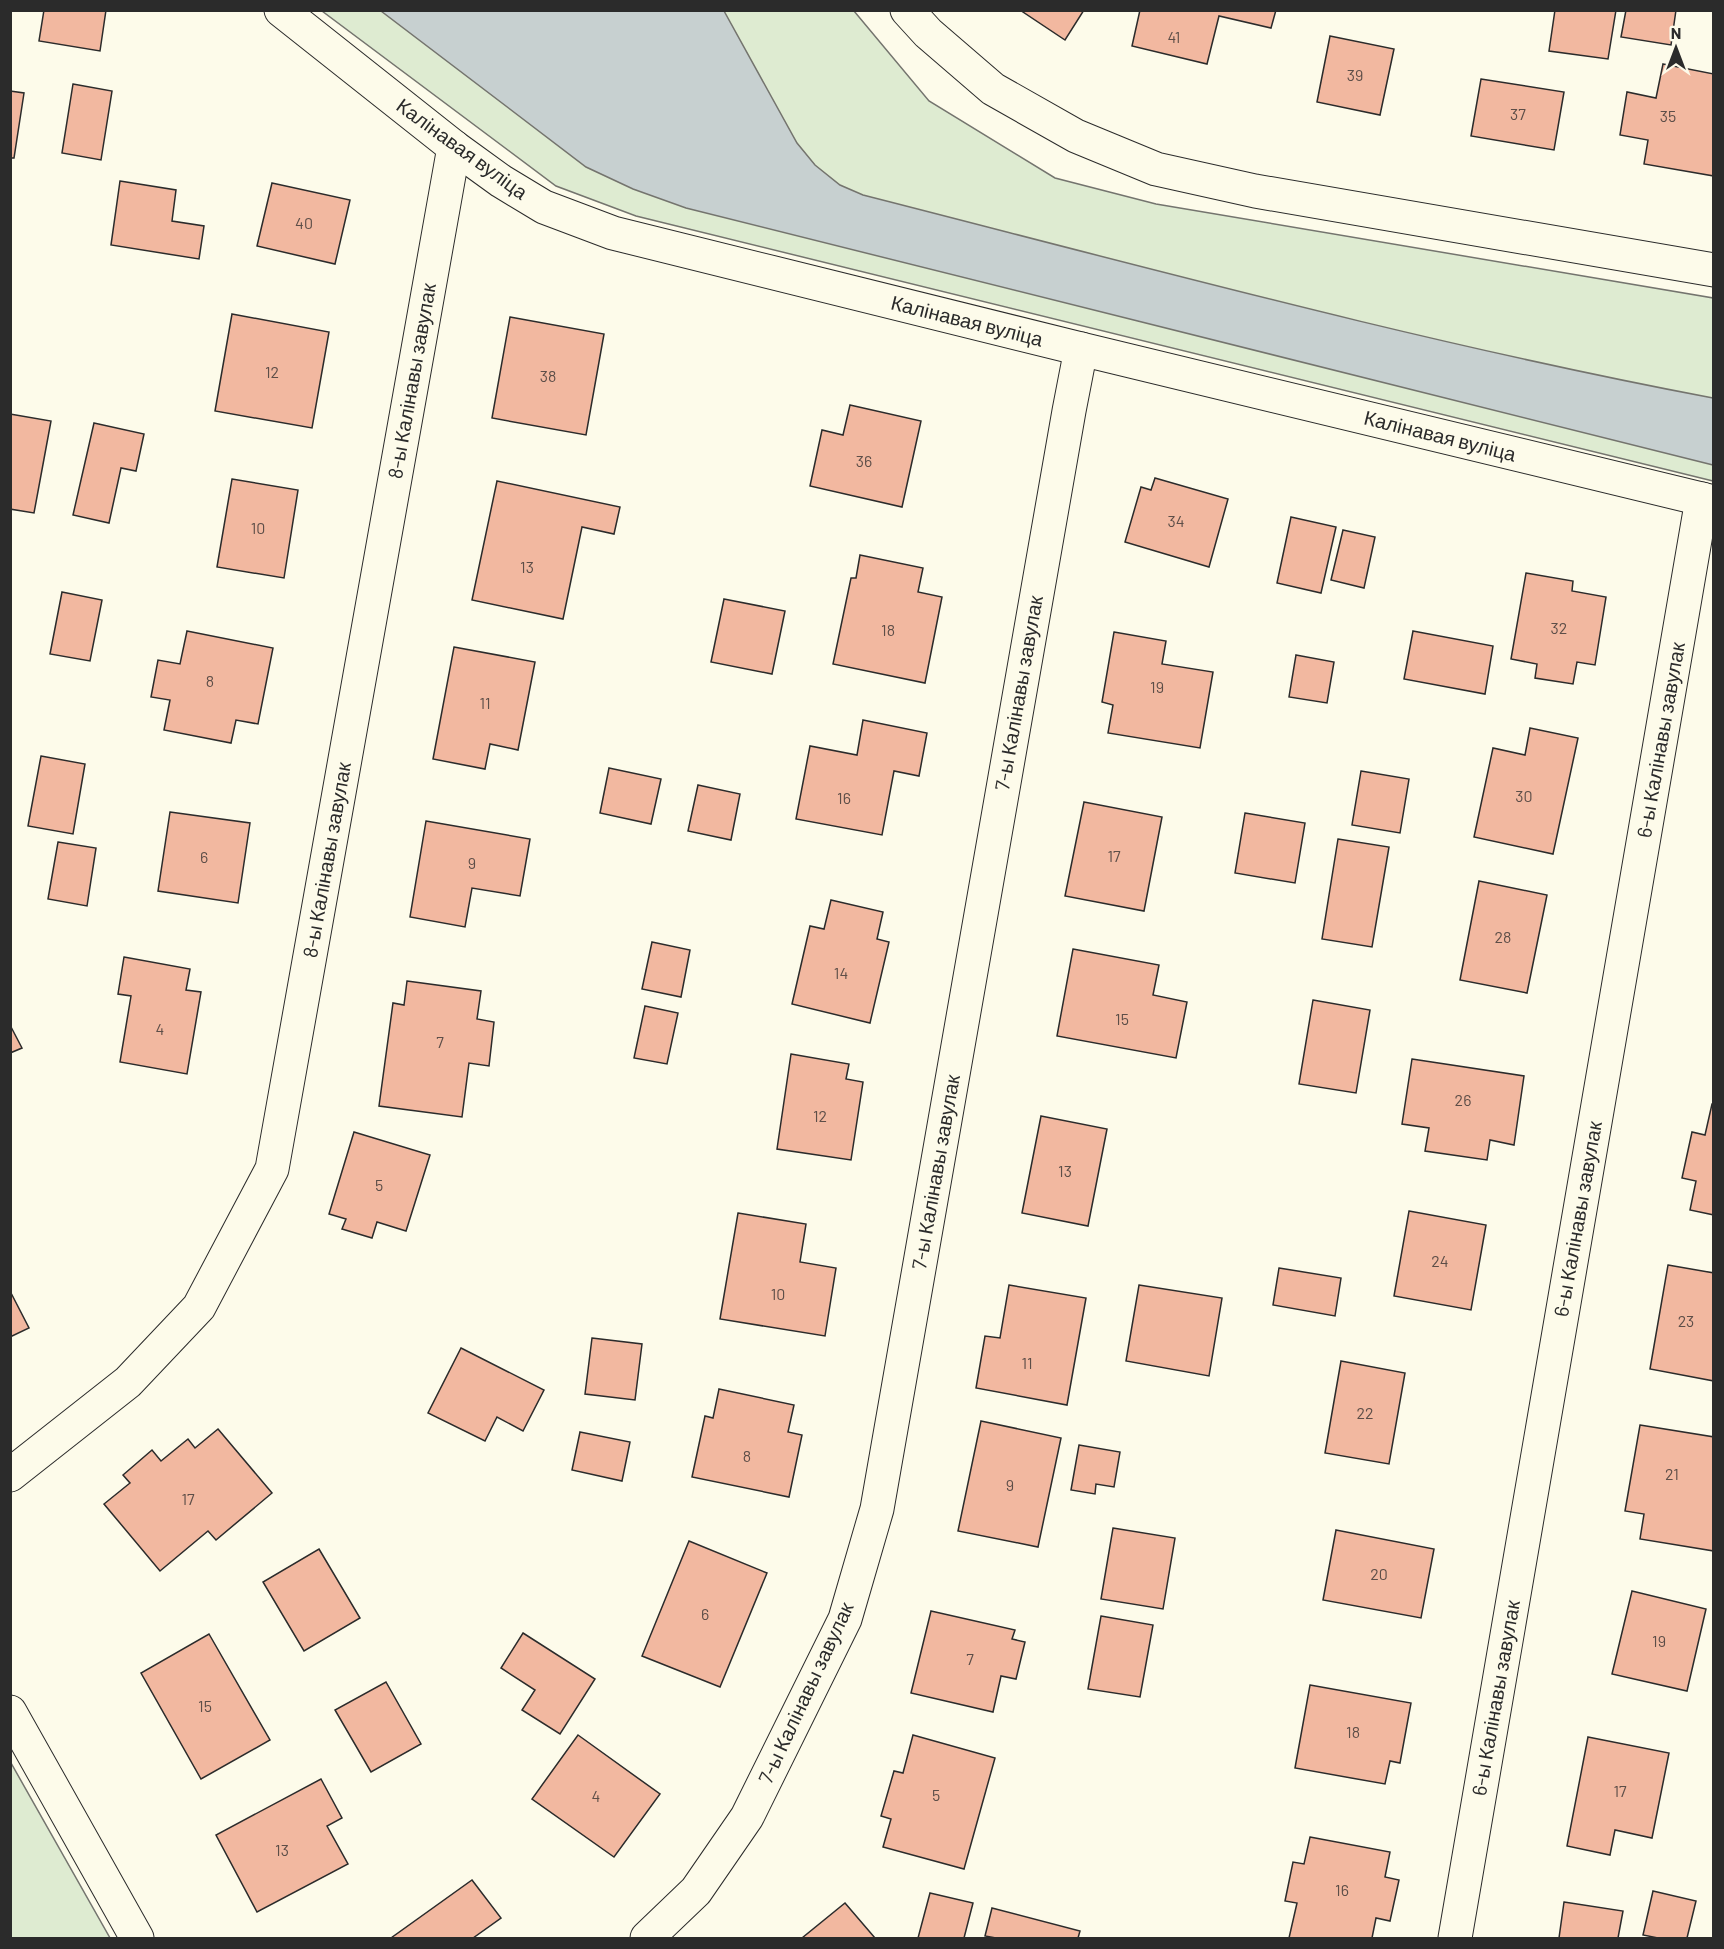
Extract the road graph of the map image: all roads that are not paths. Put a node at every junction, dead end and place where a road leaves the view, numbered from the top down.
1 (281, 10) edge
2 (907, 10) edge
3 (454, 147) junction
4 (1713, 270) edge
5 (1081, 349) junction
6 (1708, 501) edge
7 (10, 1475) edge
8 (10, 1712) edge
9 (137, 1938) edge
10 (647, 1938) edge
11 (1455, 1938) edge

1 - 3 street, Калінавая вуліца
2 - 4 street
3 - 5 street, Калінавая вуліца
3 - 7 street, 8-ы Калінавы завулак
5 - 6 street, Калінавая вуліца
5 - 10 street, 7-ы Калінавы завулак
6 - 11 street, 6-ы Калінавы завулак
8 - 9 street

